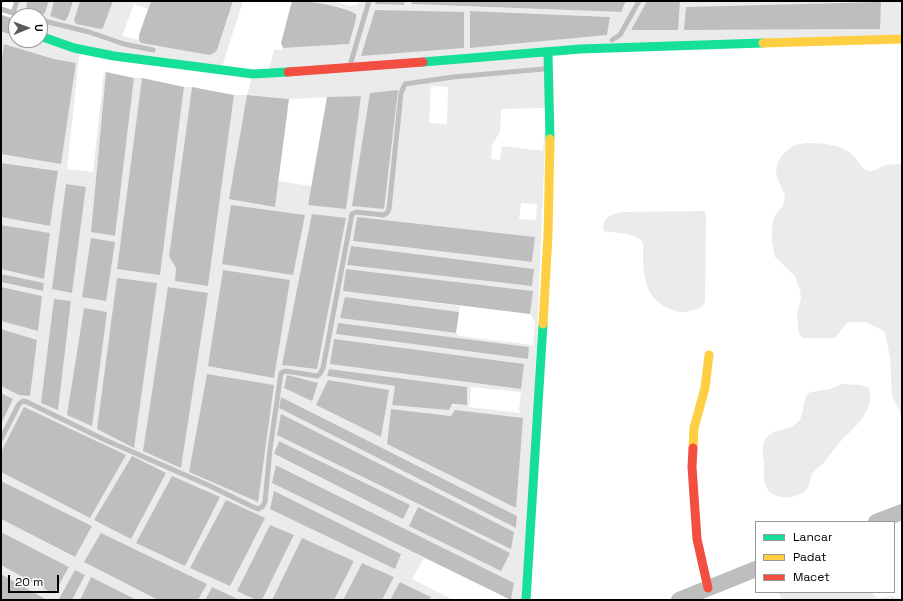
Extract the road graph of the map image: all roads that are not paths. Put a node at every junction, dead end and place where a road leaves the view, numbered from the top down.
1 (48, 39) edge
2 (902, 39) edge
3 (548, 52) junction
4 (709, 354) dead end
5 (902, 512) edge
6 (879, 521) edge
7 (755, 569) edge
8 (708, 588) junction
9 (526, 600) edge
10 (679, 600) edge

1 - 3 street
2 - 3 street
3 - 9 street
4 - 8 street
5 - 6 street
7 - 8 street
8 - 10 street

